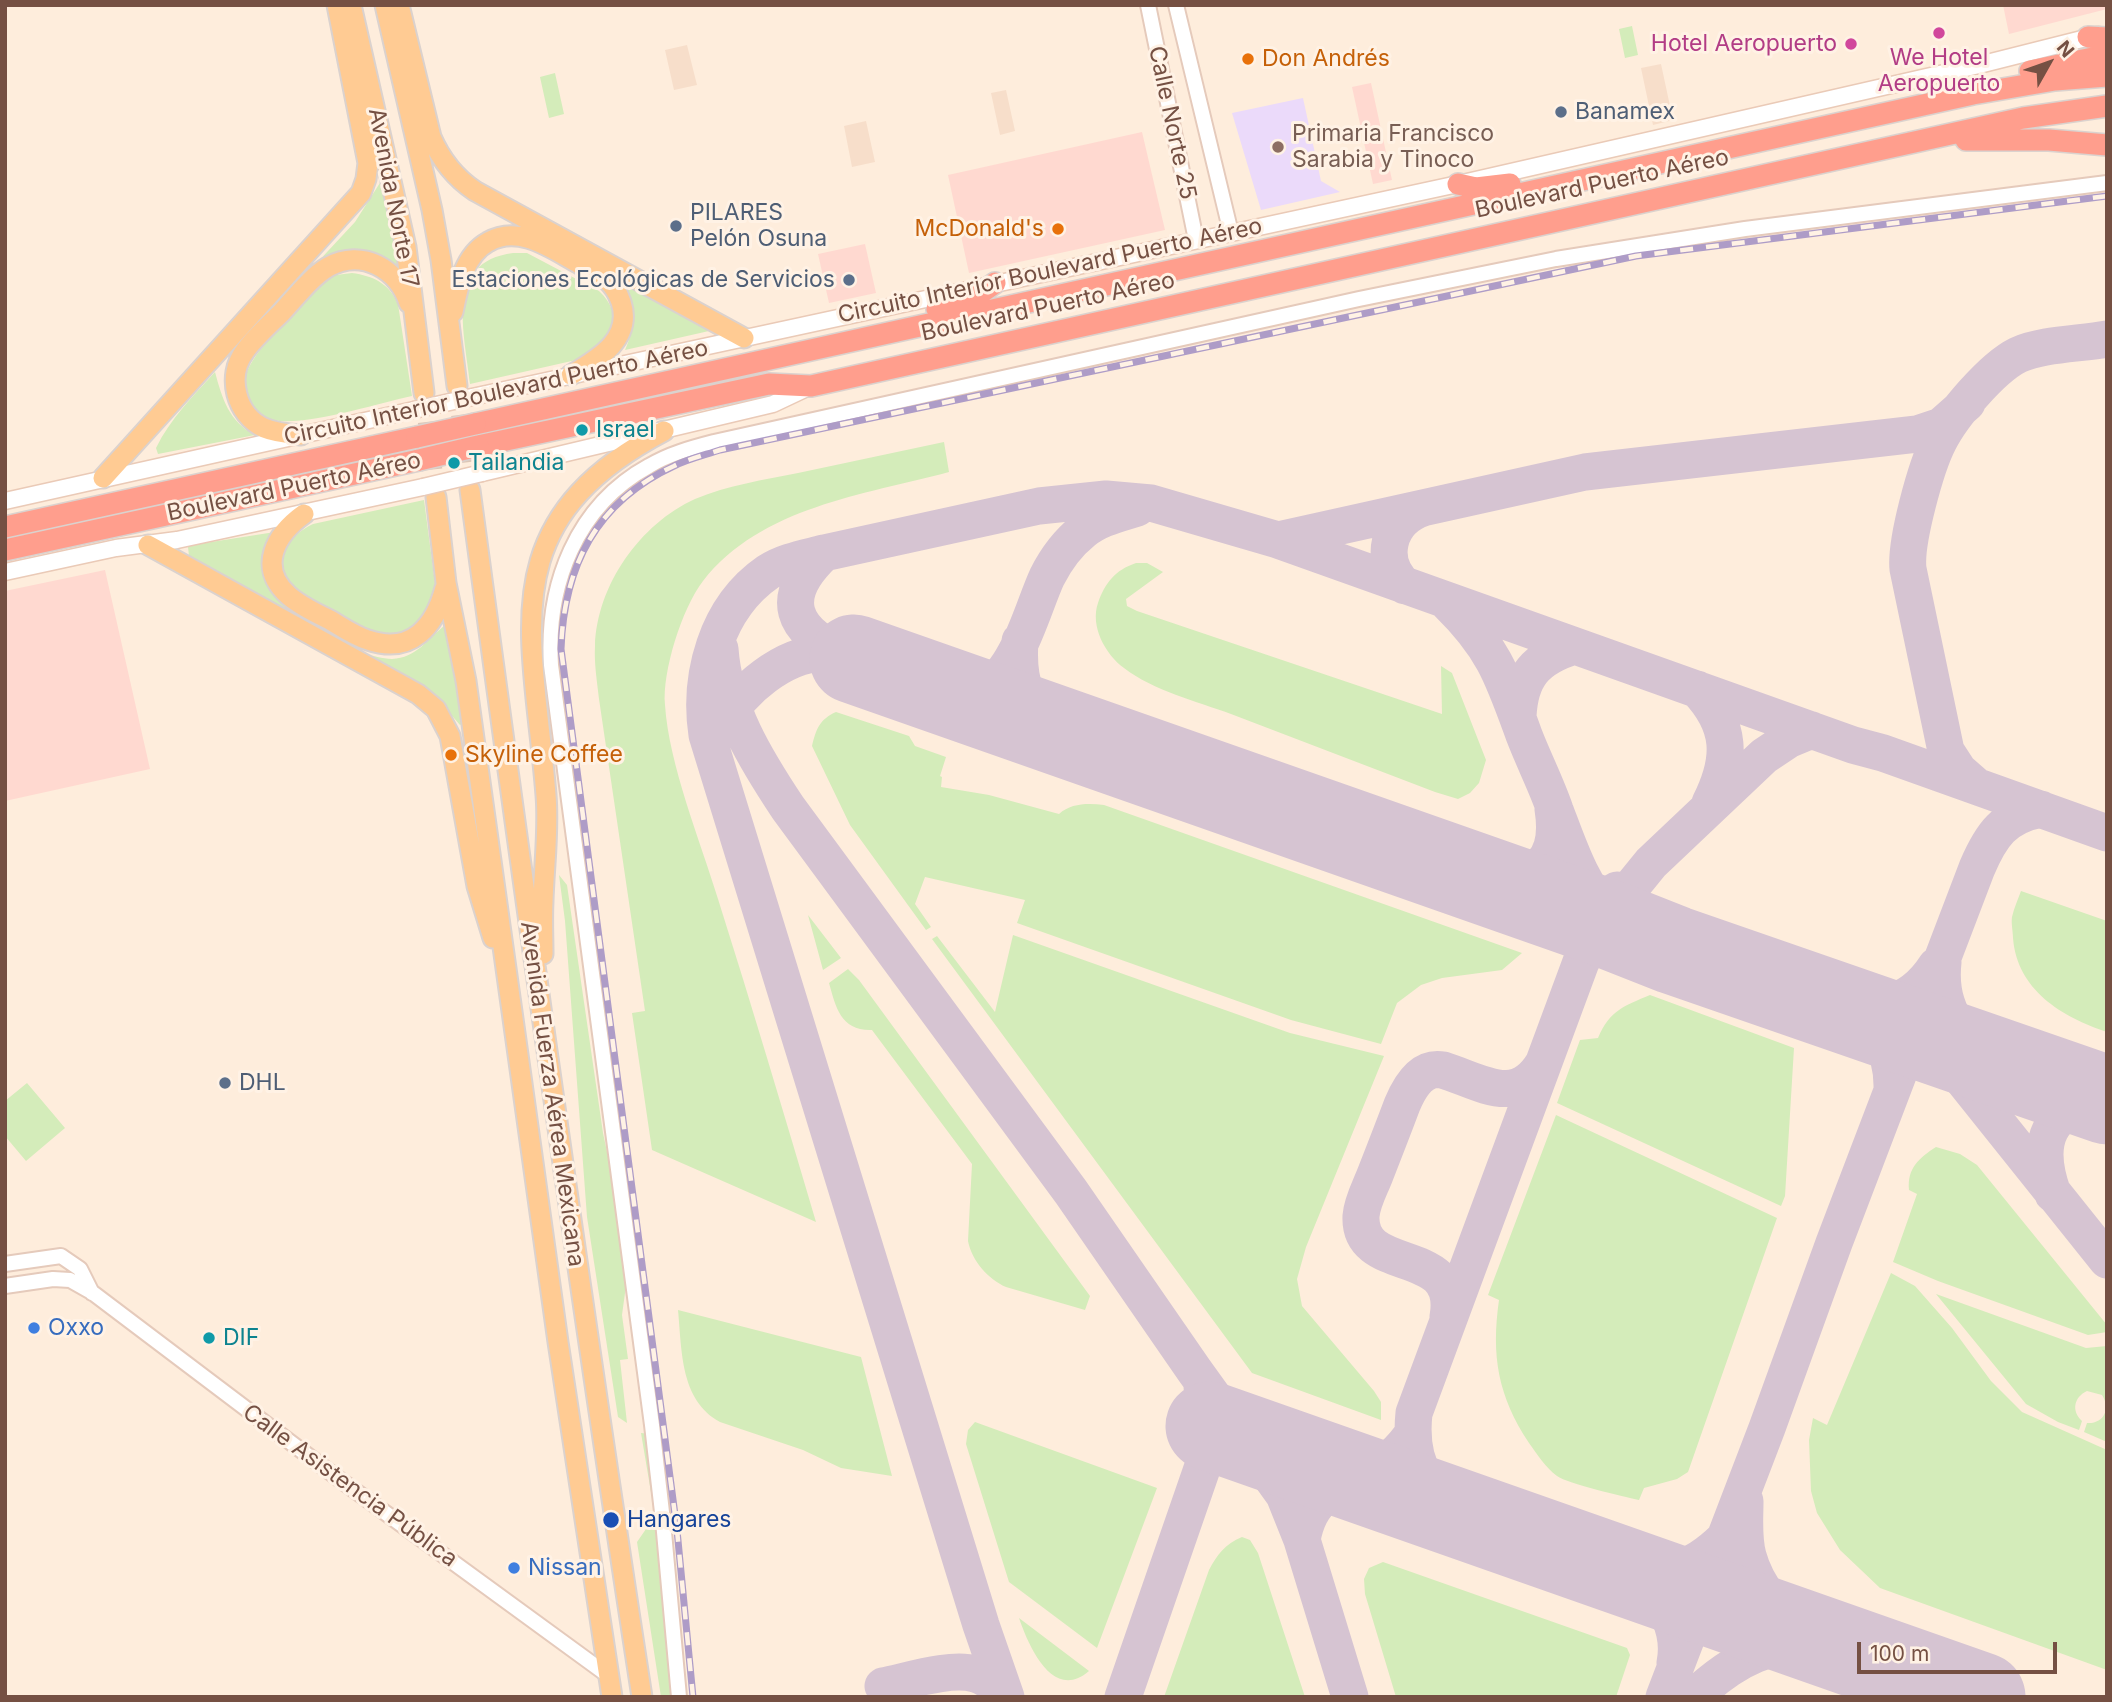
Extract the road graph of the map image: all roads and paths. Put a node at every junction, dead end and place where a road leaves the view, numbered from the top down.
1 (337, 5) edge
2 (351, 5) edge
3 (385, 5) edge
4 (399, 5) edge
5 (1147, 5) edge
6 (1176, 5) edge
7 (2100, 36) edge
8 (2107, 55) edge
9 (2107, 76) edge
10 (1973, 94) junction
11 (2107, 106) edge
12 (1919, 142) junction
13 (2107, 145) edge
14 (2107, 183) edge
15 (1458, 184) junction
16 (1546, 188) junction
17 (1231, 233) junction
18 (1196, 240) junction
19 (995, 284) junction
20 (415, 324) junction
21 (451, 327) junction
22 (881, 335) junction
23 (744, 338) junction
24 (571, 375) junction
25 (811, 386) junction
26 (465, 392) junction
27 (419, 402) junction
28 (664, 431) junction
29 (301, 435) junction
30 (103, 478) junction
31 (470, 490) tunnel mouth
32 (429, 492) junction
33 (5, 501) edge
34 (304, 514) junction
35 (5, 527) edge
36 (148, 545) junction
37 (5, 550) edge
38 (5, 572) edge
39 (446, 583) junction
40 (509, 987) junction
41 (546, 1050) junction
42 (5, 1264) edge
43 (5, 1286) edge
44 (93, 1293) junction
45 (609, 1676) junction
46 (612, 1697) edge
47 (642, 1697) edge
48 (679, 1697) edge

1 - 30 main road
2 - 20 main road, Avenida Norte 17
3 - 21 main road, Avenida Norte 17
4 - 23 main road
5 - 18 street, Calle Norte 25
6 - 17 street, Calle Norte 25
7 - 15 main road, Boulevard Puerto Aéreo
8 - 10 highway
9 - 10 highway, Circuito Interior Boulevard Puerto Aéreo
10 - 16 highway, Circuito Interior Boulevard Puerto Aéreo
11 - 12 highway, Boulevard Puerto Aéreo
12 - 13 highway
12 - 25 highway, Boulevard Puerto Aéreo
14 - 48 street
15 - 16 highway
15 - 17 main road, Boulevard Puerto Aéreo
16 - 22 highway, Circuito Interior Boulevard Puerto Aéreo
17 - 18 main road, Boulevard Puerto Aéreo
18 - 19 main road, Boulevard Puerto Aéreo
19 - 22 highway
19 - 23 main road, Boulevard Puerto Aéreo
20 - 27 main road, Avenida Norte 17
20 - 29 main road
21 - 24 main road
21 - 26 main road, Avenida Norte 17
22 - 35 highway, Circuito Interior Boulevard Puerto Aéreo, bridge
23 - 24 main road, Boulevard Puerto Aéreo
24 - 26 main road, Boulevard Puerto Aéreo
25 - 28 main road, Boulevard Puerto Aéreo
25 - 37 highway, bridge
26 - 27 main road, Boulevard Puerto Aéreo, bridge
27 - 29 main road, Boulevard Puerto Aéreo
28 - 32 main road, Boulevard Puerto Aéreo, bridge
28 - 41 main road
29 - 30 main road, Boulevard Puerto Aéreo
30 - 33 main road, Boulevard Puerto Aéreo
31 - 41 main road, Avenida Fuerza Aérea Mexicana
32 - 34 main road, Boulevard Puerto Aéreo
32 - 39 main road, Avenida Fuerza Aérea Mexicana
34 - 36 main road, Boulevard Puerto Aéreo
34 - 39 main road
36 - 38 main road, Boulevard Puerto Aéreo
36 - 40 main road
39 - 40 main road, Avenida Fuerza Aérea Mexicana
40 - 45 main road, Avenida Fuerza Aérea Mexicana
41 - 47 main road, Avenida Fuerza Aérea Mexicana
42 - 44 street, Calle Asistencia Pública
43 - 44 street, Calle Asistencia Pública
44 - 45 street, Calle Asistencia Pública
45 - 46 main road, Avenida Fuerza Aérea Mexicana

